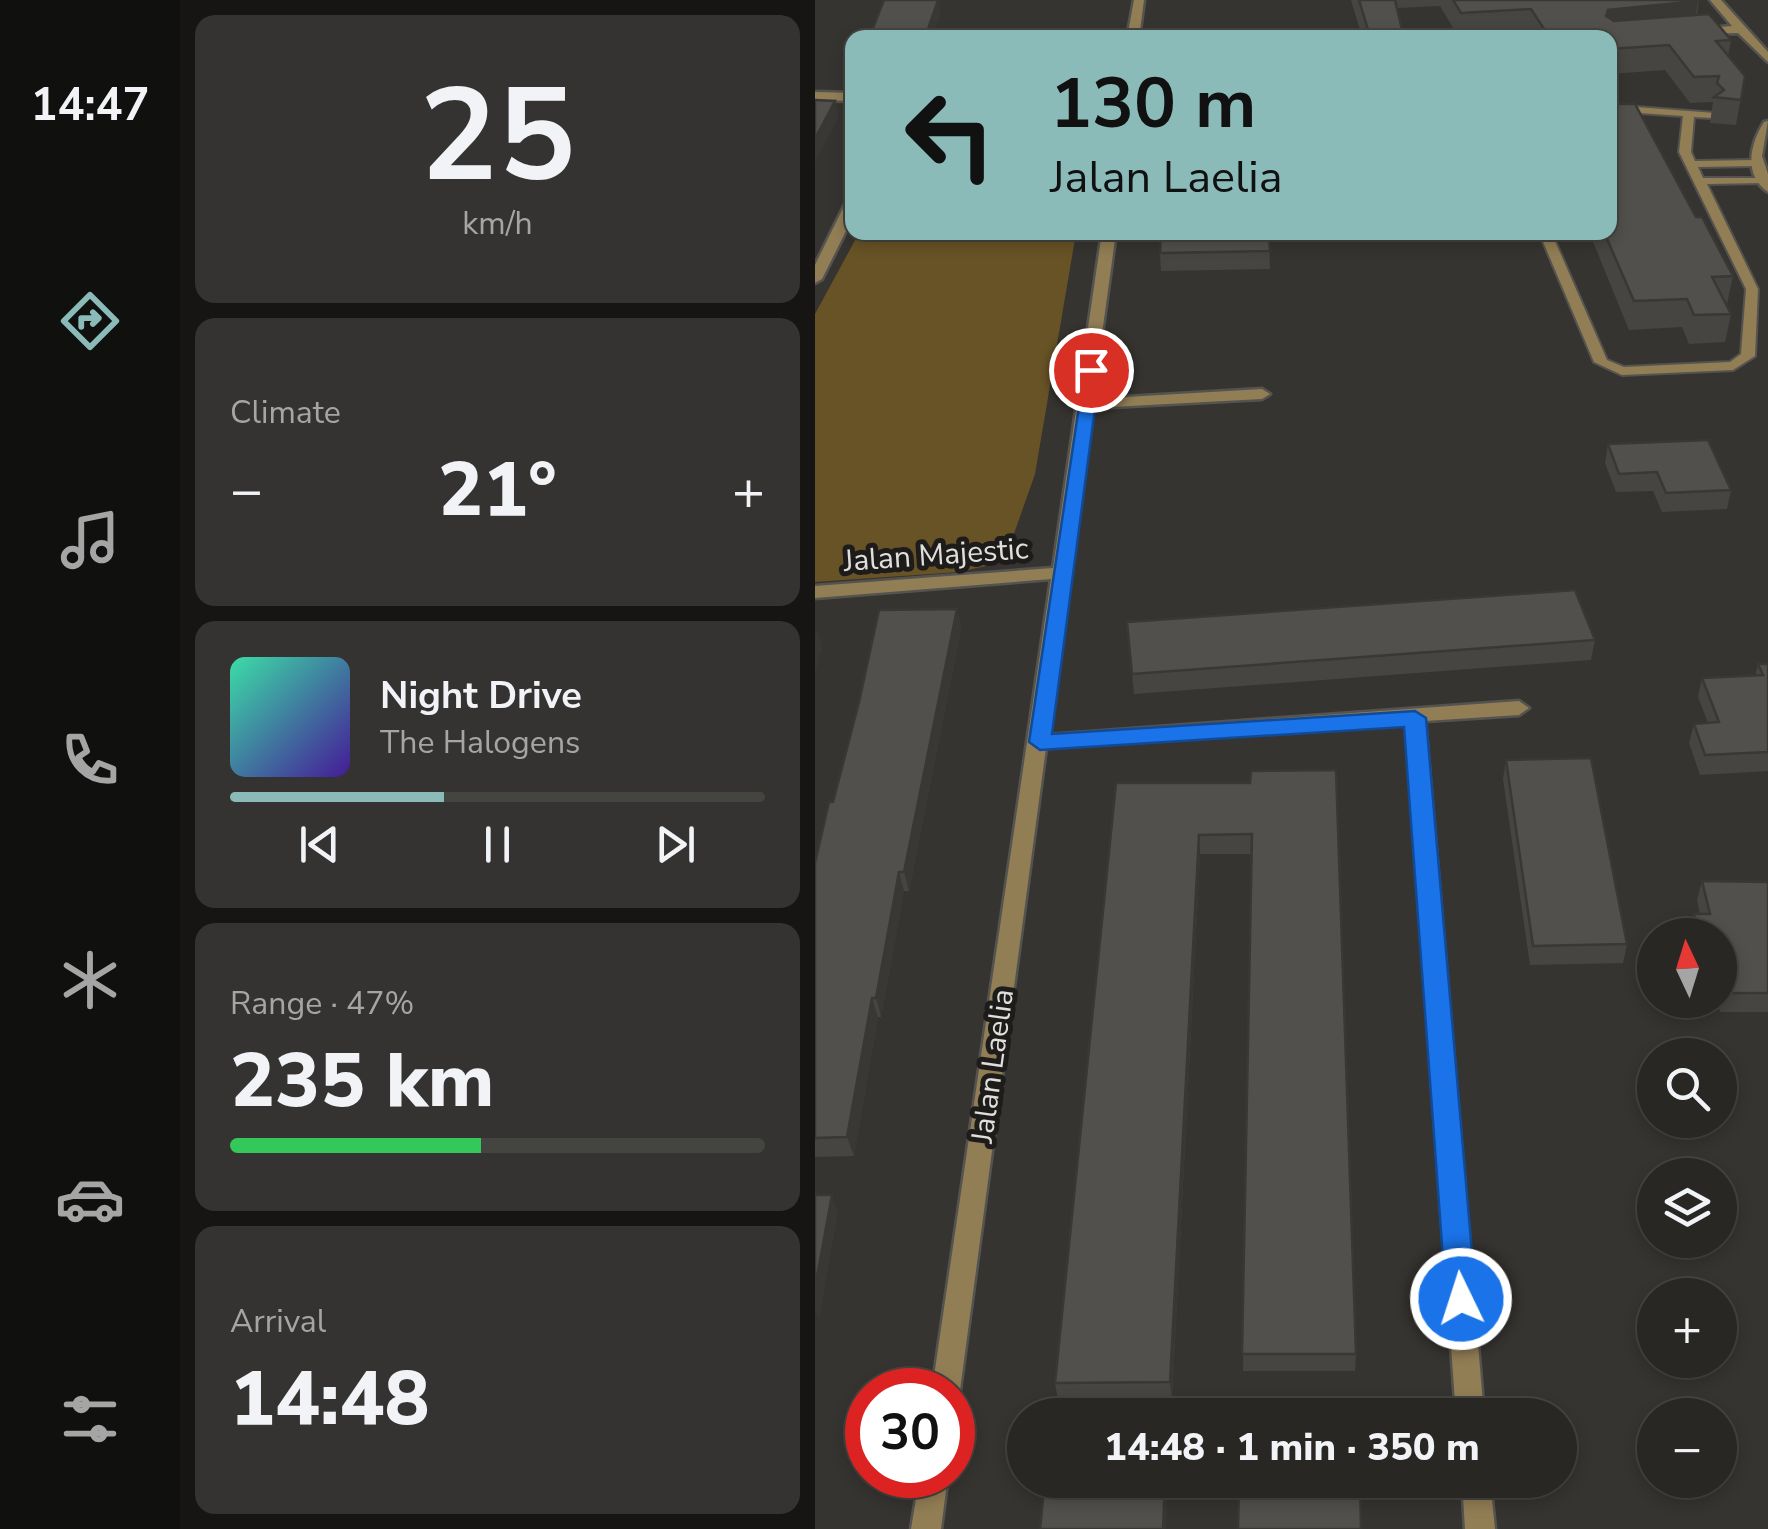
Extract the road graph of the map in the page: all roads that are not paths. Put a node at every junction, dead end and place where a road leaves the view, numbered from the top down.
1 (1139, 0) edge
2 (1715, 0) edge
3 (1741, 29) junction
4 (1134, 30) edge
5 (1685, 33) edge
6 (1768, 59) edge
7 (815, 96) edge
8 (845, 97) edge
9 (1617, 108) edge
10 (1689, 113) junction
11 (1711, 116) dead end
12 (1768, 125) edge
13 (1756, 163) junction
14 (1692, 164) junction
15 (1700, 181) junction
16 (1766, 184) edge
17 (845, 218) edge
18 (1108, 240) edge
19 (1548, 240) edge
20 (815, 279) edge
21 (1261, 394) dead end
22 (1087, 404) junction
23 (1061, 573) junction
24 (815, 592) edge
25 (1519, 708) dead end
26 (1415, 718) junction
27 (1040, 742) junction
28 (949, 1368) edge
29 (1470, 1398) edge
30 (931, 1498) edge
31 (1477, 1498) edge
32 (926, 1529) edge
33 (1479, 1529) edge

1 - 4 street
2 - 3 street
3 - 5 street
3 - 6 street
7 - 8 street
9 - 10 lane
10 - 11 lane
10 - 14 lane
12 - 13 street
13 - 14 lane
13 - 16 street
14 - 15 lane
15 - 16 lane
15 - 19 lane
17 - 20 street
18 - 22 street, Jalan Laelia
21 - 22 street
22 - 23 street, Jalan Laelia
23 - 24 street, Jalan Majestic
23 - 27 street, Jalan Laelia
25 - 26 street
26 - 27 street
26 - 29 street
27 - 28 street, Jalan Laelia
30 - 32 street
31 - 33 street

